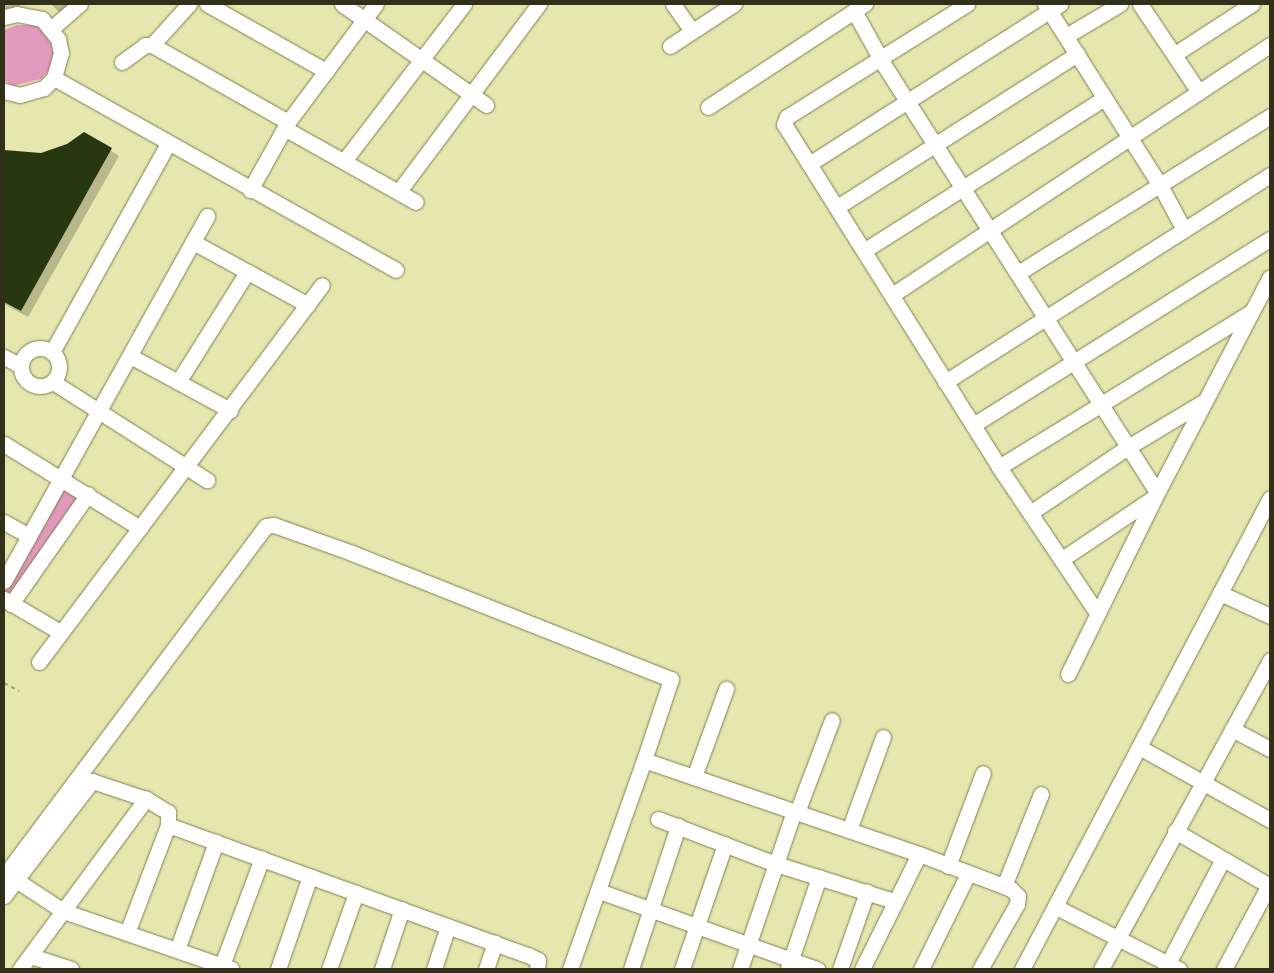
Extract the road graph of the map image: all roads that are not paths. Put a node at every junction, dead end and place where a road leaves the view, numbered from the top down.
1 (80, 4) edge
2 (188, 4) edge
3 (207, 4) edge
4 (342, 4) edge
5 (376, 4) edge
6 (464, 4) edge
7 (539, 4) edge
8 (673, 4) edge
9 (734, 4) edge
10 (967, 4) edge
11 (1120, 4) edge
12 (1140, 4) edge
13 (1252, 4) edge
14 (1051, 6) edge
15 (860, 8) edge
16 (4, 17) edge
17 (366, 18) junction
18 (52, 28) junction
19 (692, 31) junction
20 (1066, 36) junction
21 (152, 45) junction
22 (1270, 45) edge
23 (670, 46) dead end
24 (1077, 54) junction
25 (1175, 54) junction
26 (422, 58) junction
27 (881, 59) junction
28 (122, 62) dead end
29 (326, 71) junction
30 (54, 78) junction
31 (1199, 92) junction
32 (470, 93) junction
33 (5, 95) edge
34 (1103, 99) junction
35 (907, 101) junction
36 (486, 105) dead end
37 (708, 107) dead end
38 (1270, 116) edge
39 (286, 125) junction
40 (1130, 138) junction
41 (168, 144) junction
42 (935, 145) junction
43 (344, 161) junction
44 (810, 164) junction
45 (1270, 175) edge
46 (1160, 185) junction
47 (963, 187) junction
48 (250, 190) junction
49 (400, 191) junction
50 (416, 202) dead end
51 (837, 207) junction
52 (206, 216) dead end
53 (1184, 230) junction
54 (991, 232) junction
55 (1270, 239) edge
56 (192, 242) junction
57 (864, 250) junction
58 (396, 270) dead end
59 (247, 272) junction
60 (1018, 273) junction
61 (1270, 277) edge
62 (322, 285) dead end
63 (892, 295) junction
64 (308, 305) junction
65 (1252, 311) junction
66 (1045, 317) junction
67 (52, 352) junction
68 (130, 356) junction
69 (4, 357) edge
70 (1074, 362) junction
71 (20, 366) junction
72 (53, 382) junction
73 (178, 382) junction
74 (945, 382) junction
75 (1207, 400) junction
76 (1101, 404) junction
77 (230, 410) junction
78 (99, 412) junction
79 (973, 425) junction
80 (4, 444) edge
81 (1128, 447) junction
82 (186, 467) junction
83 (999, 468) junction
84 (62, 477) junction
85 (207, 480) dead end
86 (88, 494) junction
87 (1156, 495) junction
88 (1270, 498) edge
89 (1030, 513) junction
90 (4, 522) edge
91 (140, 528) junction
92 (29, 536) junction
93 (1062, 559) junction
94 (4, 581) edge
95 (1220, 593) junction
96 (8, 602) edge
97 (1098, 614) junction
98 (1270, 616) edge
99 (60, 632) junction
100 (1270, 660) edge
101 (39, 662) dead end
102 (1068, 674) dead end
103 (726, 689) dead end
104 (832, 720) dead end
105 (1232, 728) junction
106 (883, 737) dead end
107 (1139, 747) junction
108 (1270, 749) edge
109 (644, 760) junction
110 (984, 773) dead end
111 (694, 777) junction
112 (1201, 782) junction
113 (1041, 794) dead end
114 (146, 799) junction
115 (795, 812) junction
116 (658, 819) dead end
117 (1270, 820) edge
118 (168, 825) junction
119 (678, 826) junction
120 (848, 830) junction
121 (1175, 831) junction
122 (216, 842) junction
123 (725, 844) junction
124 (919, 854) junction
125 (262, 858) junction
126 (1224, 859) junction
127 (776, 864) junction
128 (948, 866) junction
129 (968, 874) junction
130 (310, 876) junction
131 (10, 878) edge
132 (819, 878) junction
133 (1004, 886) junction
134 (1270, 886) edge
135 (599, 891) junction
136 (356, 892) junction
137 (867, 892) junction
138 (4, 896) edge
139 (894, 901) junction
140 (1056, 907) junction
141 (402, 909) junction
142 (651, 910) junction
143 (64, 911) junction
144 (448, 926) junction
145 (698, 927) junction
146 (127, 933) junction
147 (1118, 937) junction
148 (495, 943) junction
149 (749, 946) junction
150 (177, 950) junction
151 (31, 956) junction
152 (789, 965) edge
153 (226, 967) edge
154 (1170, 967) edge
155 (20, 969) edge
156 (71, 969) edge
157 (278, 969) edge
158 (329, 969) edge
159 (382, 969) edge
160 (434, 969) edge
161 (486, 969) edge
162 (537, 969) edge
163 (570, 969) edge
164 (631, 969) edge
165 (682, 969) edge
166 (740, 969) edge
167 (817, 969) edge
168 (840, 969) edge
169 (862, 969) edge
170 (921, 969) edge
171 (980, 969) edge
172 (1022, 969) edge
173 (1101, 969) edge
174 (1224, 969) edge

1 - 18 street
2 - 21 street
3 - 29 street
4 - 17 street
5 - 17 street
6 - 26 street
7 - 32 street
8 - 19 street
9 - 19 street
10 - 27 street
11 - 20 street
12 - 25 street
13 - 25 street
14 - 20 street
14 - 35 street
15 - 27 street
15 - 37 street
16 - 18 street
17 - 26 street
17 - 29 street
18 - 30 street
19 - 23 street
20 - 24 street
21 - 28 street
21 - 39 street
22 - 31 street
24 - 34 street
24 - 42 street
25 - 31 street
26 - 32 street
26 - 43 street
27 - 35 street
27 - 44 street
29 - 39 street
30 - 33 street
30 - 41 street
31 - 40 street
32 - 36 street
32 - 49 street
34 - 40 street
34 - 47 street
35 - 42 street
35 - 44 street
38 - 46 street
39 - 43 street
39 - 48 street
40 - 46 street
40 - 54 street
41 - 48 street
41 - 67 street
42 - 47 street
42 - 51 street
43 - 49 street
44 - 51 street
45 - 53 street
46 - 53 street
46 - 60 street
47 - 54 street
47 - 57 street
48 - 58 street
49 - 50 street
51 - 57 street
52 - 56 street
53 - 66 street
54 - 60 street
54 - 63 street
55 - 70 street
56 - 59 street
56 - 68 street
57 - 63 street
59 - 64 street
59 - 73 street
60 - 66 street
61 - 65 street
62 - 64 street
63 - 74 street
64 - 77 street
65 - 75 street
65 - 76 street
66 - 70 street
66 - 74 street
67 - 71 street
67 - 72 street
68 - 73 street
68 - 78 street
69 - 71 street
70 - 76 street
70 - 79 street
71 - 72 street
72 - 78 street
73 - 77 street
74 - 79 street
75 - 81 street
75 - 87 street
76 - 81 street
76 - 83 street
77 - 82 street
78 - 82 street
78 - 84 street
79 - 83 street
80 - 84 street
81 - 87 street
81 - 89 street
82 - 85 street
82 - 91 street
83 - 89 street
84 - 86 street
84 - 92 street
86 - 91 street
86 - 96 street
87 - 93 street
87 - 97 street
88 - 95 street
89 - 93 street
90 - 92 street
91 - 99 street
92 - 94 street
93 - 97 street
95 - 98 street
95 - 107 street
96 - 99 street
97 - 102 street
99 - 101 street
100 - 105 street
103 - 111 street
104 - 115 street
105 - 108 street
105 - 112 street
106 - 120 street
107 - 112 street
107 - 140 street
109 - 111 street
109 - 131 street
109 - 135 street
110 - 128 street
111 - 115 street
112 - 117 street
112 - 121 street
113 - 133 street
114 - 118 street
114 - 131 street
114 - 143 street
115 - 120 street
115 - 127 street
116 - 119 street
118 - 122 street
118 - 146 street
119 - 123 street
119 - 142 street
120 - 124 street
121 - 126 street
121 - 147 street
122 - 125 street
122 - 150 street
123 - 127 street
123 - 145 street
124 - 128 street
124 - 139 street
125 - 130 street
125 - 153 street
126 - 134 street
126 - 154 street
127 - 132 street
127 - 149 street
128 - 129 street
129 - 133 street
129 - 170 street
130 - 136 street
130 - 157 street
131 - 138 street
131 - 143 street
132 - 137 street
132 - 152 street
133 - 171 street
134 - 174 street
135 - 142 street
135 - 163 street
136 - 141 street
136 - 158 street
137 - 139 street
137 - 168 street
139 - 169 street
140 - 147 street
140 - 172 street
141 - 144 street
141 - 159 street
142 - 145 street
142 - 164 street
143 - 146 street
143 - 151 street
144 - 148 street
144 - 160 street
145 - 149 street
145 - 165 street
146 - 150 street
147 - 154 street
147 - 173 street
148 - 161 street
148 - 162 street
149 - 152 street
149 - 166 street
150 - 153 street
151 - 155 street
151 - 156 street
152 - 167 street

